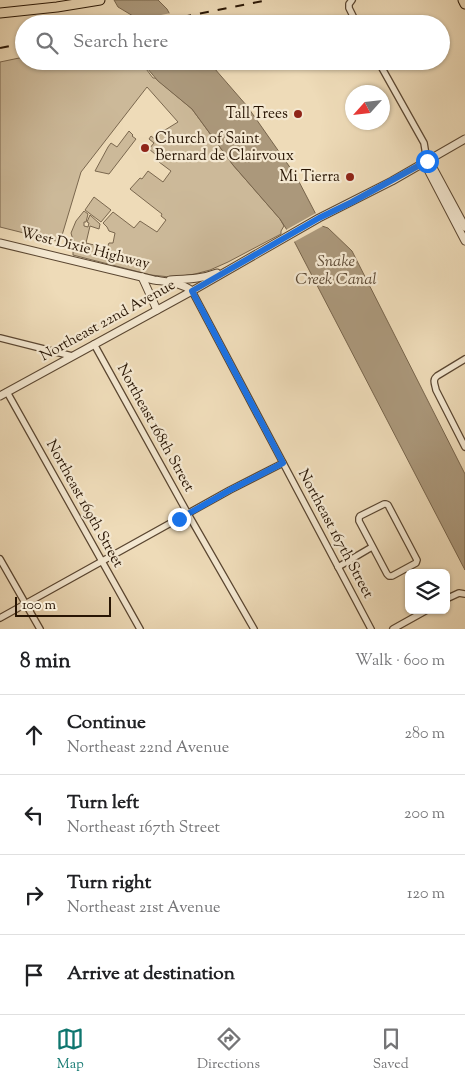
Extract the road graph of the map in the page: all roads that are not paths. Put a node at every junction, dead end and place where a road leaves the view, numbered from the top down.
1 (100, 0) edge
2 (463, 0) edge
3 (350, 2) edge
4 (465, 4) edge
5 (0, 13) edge
6 (352, 15) edge
7 (383, 70) edge
8 (465, 139) edge
9 (427, 161) junction
10 (465, 227) edge
11 (465, 241) edge
12 (0, 243) edge
13 (238, 265) junction
14 (142, 277) junction
15 (154, 280) junction
16 (192, 291) junction
17 (157, 310) junction
18 (0, 338) edge
19 (94, 344) junction
20 (72, 356) junction
21 (465, 359) edge
22 (4, 394) edge
23 (465, 447) edge
24 (283, 463) junction
25 (188, 514) junction
26 (372, 547) junction
27 (0, 559) edge
28 (102, 562) junction
29 (338, 567) junction
30 (465, 594) edge
31 (450, 598) edge
32 (26, 604) junction
33 (420, 614) edge
34 (0, 618) edge
35 (40, 629) edge
36 (140, 629) edge
37 (254, 629) edge
38 (371, 629) edge
39 (393, 629) edge

1 - 5 main road
2 - 4 main road
3 - 6 street
7 - 9 street
8 - 9 street, Northeast 22nd Avenue
9 - 10 street
9 - 11 street
9 - 13 street, Northeast 22nd Avenue
12 - 14 street, West Dixie Highway
13 - 15 street
13 - 16 street, Northeast 22nd Avenue
14 - 15 street, West Dixie Highway
14 - 17 street
15 - 16 street, West Dixie Highway
16 - 17 street, Northeast 22nd Avenue
16 - 24 street, Northeast 167th Street
17 - 19 street, Northeast 22nd Avenue
18 - 20 street
19 - 20 street, Northeast 22nd Avenue
19 - 25 street, Northeast 168th Street
20 - 22 street, Northeast 22nd Avenue
21 - 23 street
22 - 28 street, Northeast 169th Street
24 - 25 street
24 - 29 street, Northeast 167th Street
25 - 28 street
25 - 37 street, Northeast 168th Street
26 - 26 street
26 - 29 street
27 - 32 street
28 - 32 street
28 - 36 street, Northeast 169th Street
29 - 38 street, Northeast 167th Street
30 - 31 street
32 - 34 street
32 - 35 street
33 - 39 street

